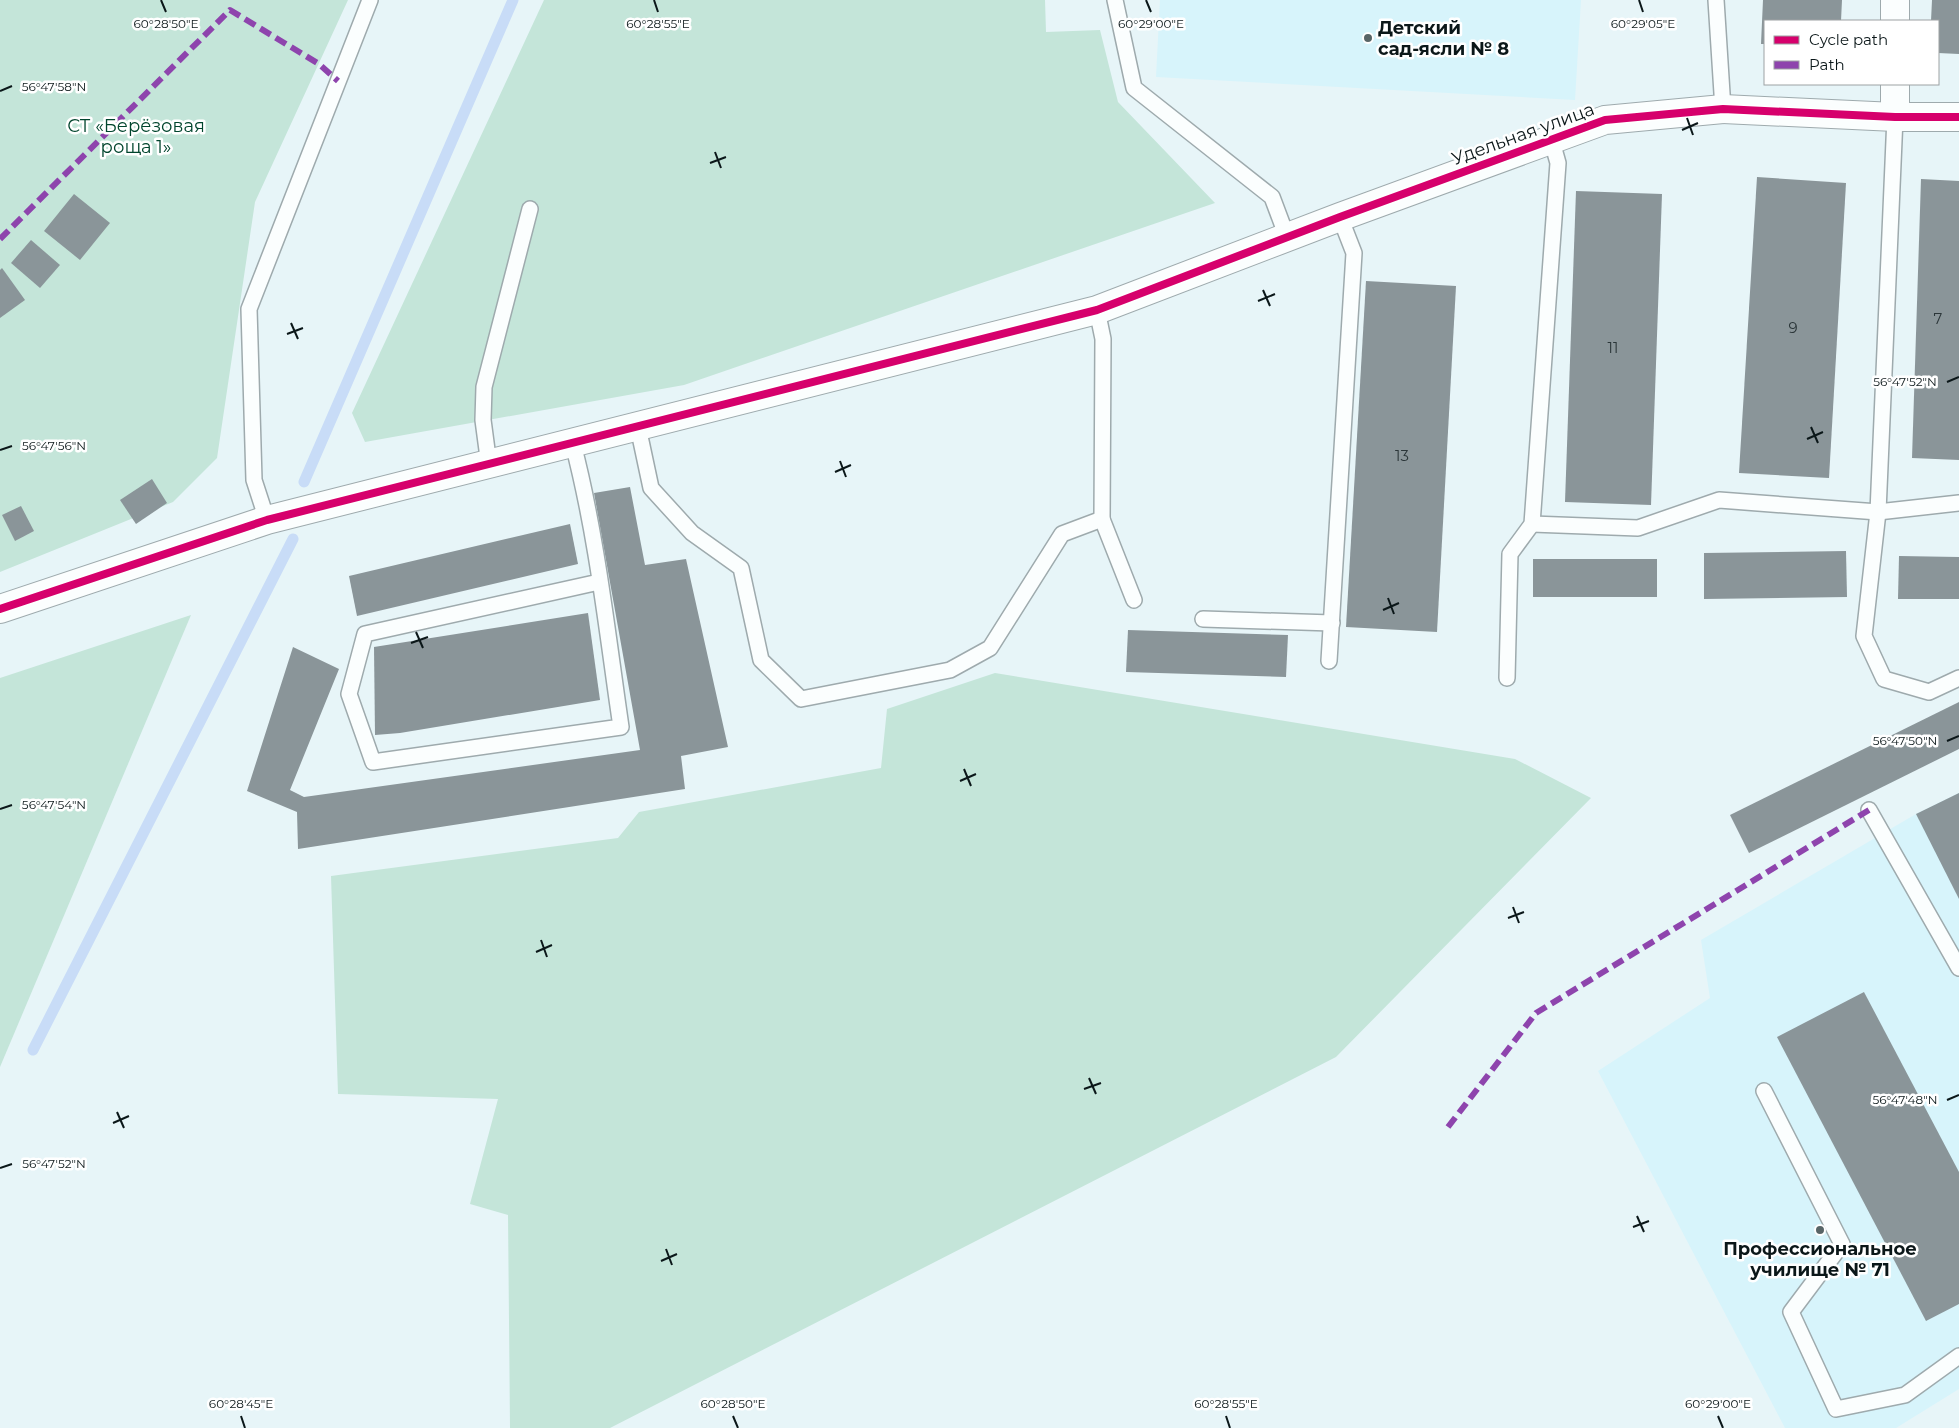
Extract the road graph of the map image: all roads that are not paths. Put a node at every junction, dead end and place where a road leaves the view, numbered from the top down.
1 (370, 0) edge
2 (1115, 0) edge
3 (1716, 0) edge
4 (1895, 0) edge
5 (1895, 20) edge
6 (1895, 85) edge
7 (1723, 109) junction
8 (1895, 117) junction
9 (1959, 117) edge
10 (1551, 138) junction
11 (530, 209) dead end
12 (1340, 217) junction
13 (1287, 237) junction
14 (1097, 310) junction
15 (638, 427) junction
16 (573, 444) junction
17 (489, 465) junction
18 (1959, 503) edge
19 (1878, 512) junction
20 (1102, 519) junction
21 (267, 520) junction
22 (1532, 524) junction
23 (599, 582) junction
24 (1134, 600) dead end
25 (0, 609) edge
26 (1203, 619) dead end
27 (1332, 623) junction
28 (1329, 661) dead end
29 (1507, 678) dead end
30 (1959, 678) edge
31 (1868, 810) dead end
32 (1959, 968) edge
33 (1764, 1091) dead end
34 (1959, 1356) edge

1 - 21 lane
2 - 13 lane
3 - 7 lane
4 - 5 street
6 - 8 street
7 - 8 street, Удельная улица
7 - 10 street, Удельная улица
8 - 9 street, Удельная улица
8 - 19 lane
10 - 12 street, Удельная улица
10 - 22 lane
11 - 17 lane
12 - 13 street, Удельная улица
12 - 27 lane
13 - 14 street, Удельная улица
14 - 15 street, Удельная улица
14 - 20 lane
15 - 16 street, Удельная улица
15 - 20 lane
16 - 17 street, Удельная улица
16 - 23 lane
17 - 21 street, Удельная улица
18 - 19 lane
19 - 22 lane
19 - 30 lane
20 - 24 lane
21 - 25 street, Удельная улица
22 - 29 lane
23 - 23 lane
26 - 27 lane
27 - 28 lane
31 - 32 lane
33 - 34 lane

